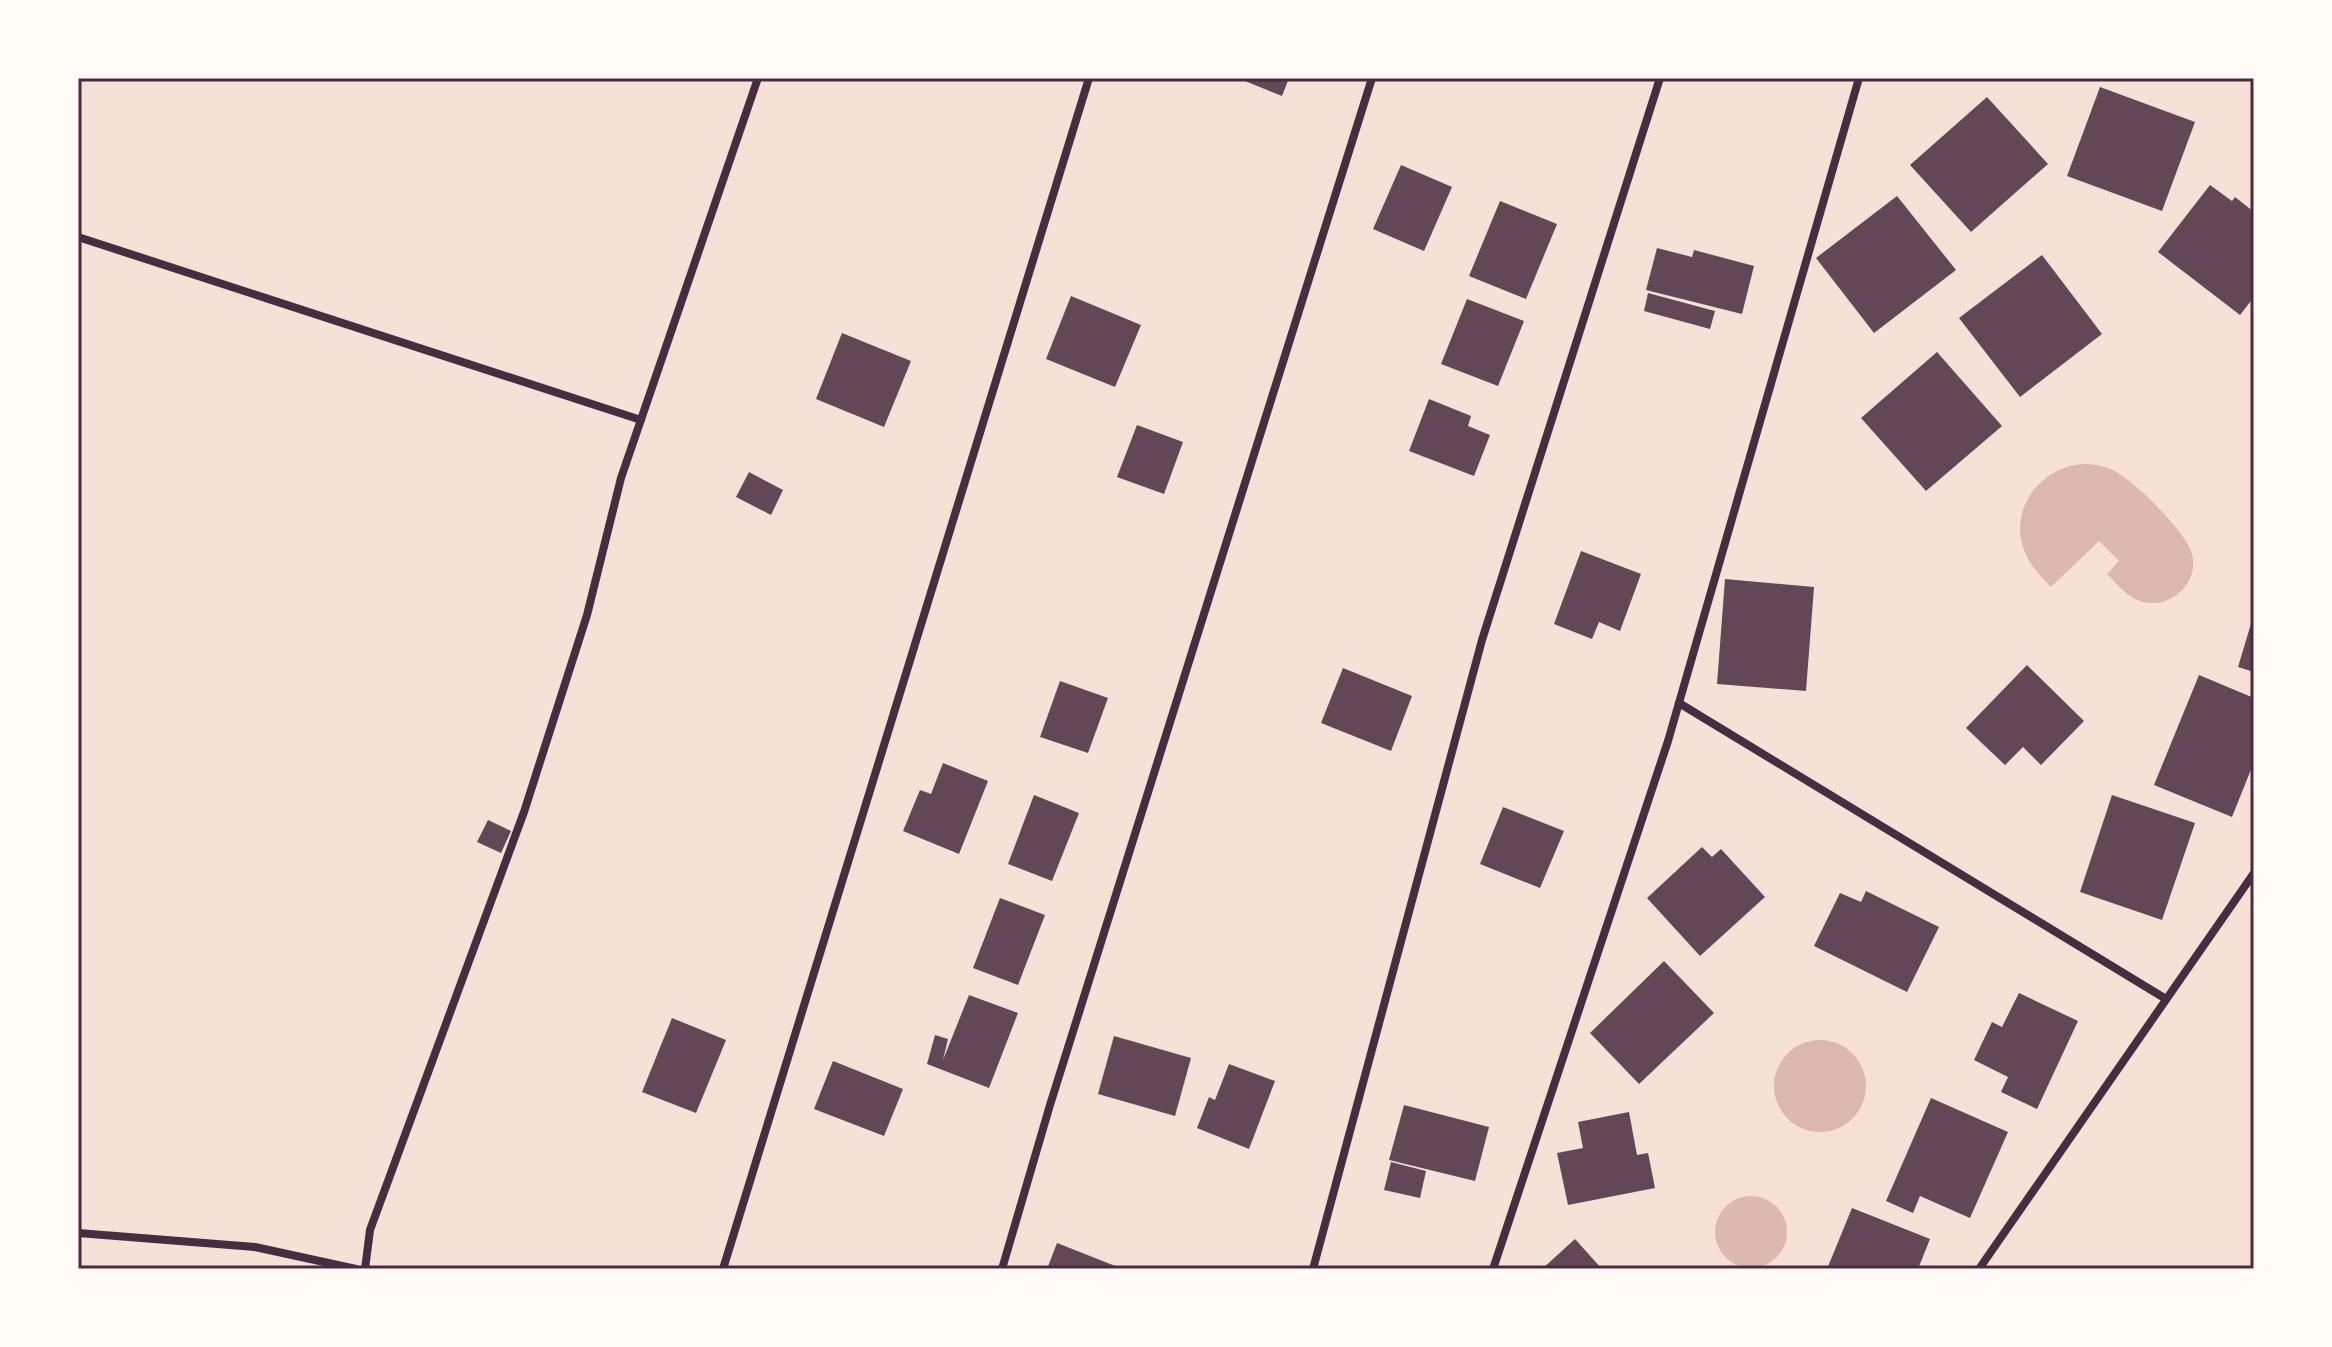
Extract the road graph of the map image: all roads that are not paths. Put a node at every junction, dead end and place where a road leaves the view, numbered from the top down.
1 (758, 78) edge
2 (1089, 78) edge
3 (1372, 78) edge
4 (1660, 78) edge
5 (1859, 78) edge
6 (78, 237) edge
7 (641, 420) junction
8 (1679, 703) junction
9 (2254, 873) edge
10 (2166, 999) junction
11 (78, 1233) edge
12 (356, 1269) edge
13 (365, 1269) edge
14 (723, 1269) edge
15 (1002, 1269) edge
16 (1313, 1269) edge
17 (1493, 1269) edge
18 (1979, 1269) edge

1 - 7 street
2 - 14 street
3 - 15 street
4 - 16 street
5 - 8 street
6 - 7 street
7 - 13 street
8 - 10 street
8 - 17 street
9 - 10 street
10 - 18 street
11 - 12 street

